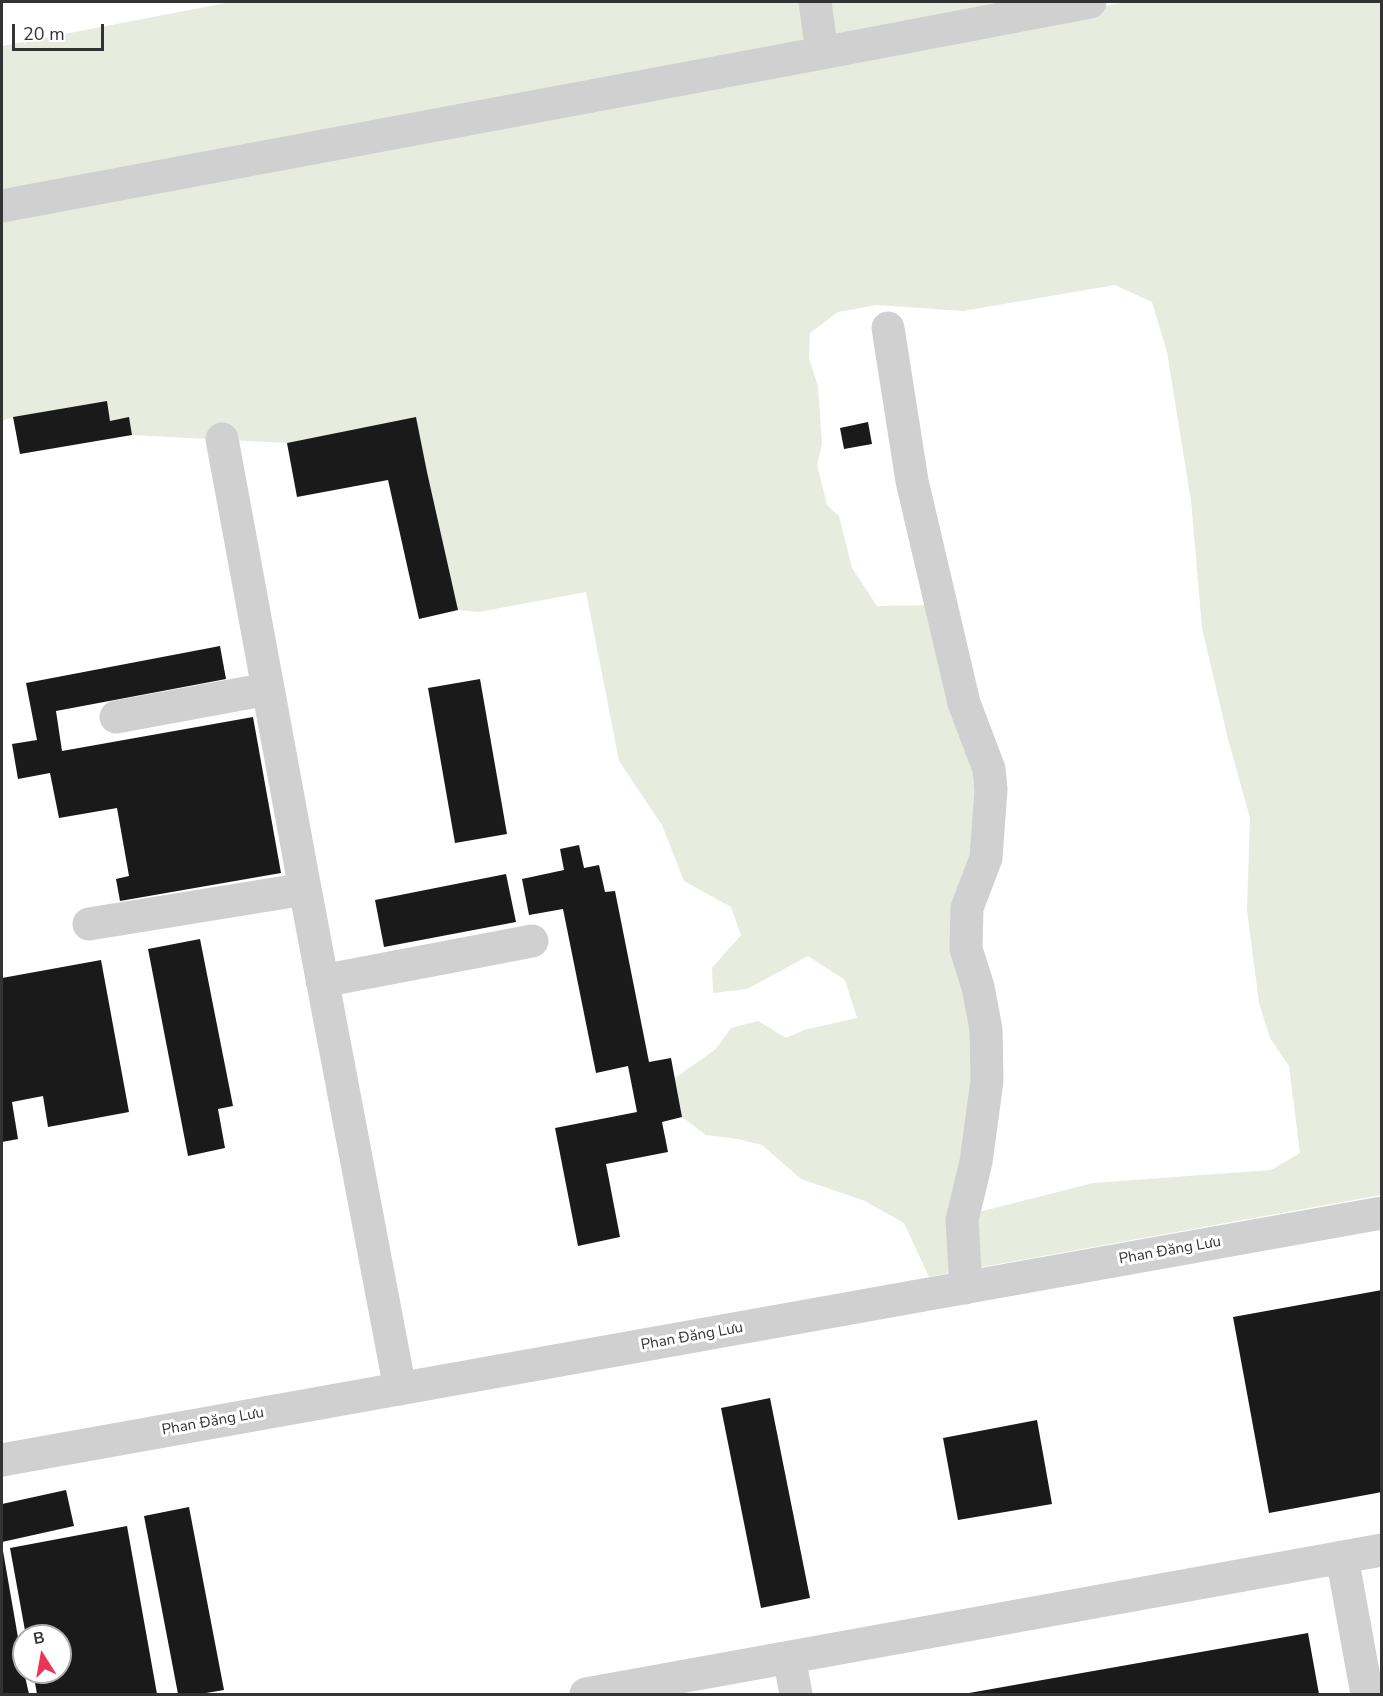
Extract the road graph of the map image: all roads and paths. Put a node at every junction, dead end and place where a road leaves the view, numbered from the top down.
1 (815, 2) edge
2 (1090, 2) edge
3 (822, 53) junction
4 (2, 206) edge
5 (888, 328) dead end
6 (222, 439) dead end
7 (268, 689) junction
8 (117, 717) dead end
9 (304, 889) junction
10 (89, 924) dead end
11 (532, 941) dead end
12 (322, 981) junction
13 (1382, 1213) edge
14 (966, 1287) junction
15 (400, 1389) junction
16 (2, 1460) edge
17 (1382, 1550) edge
18 (1342, 1557) junction
19 (789, 1658) junction
20 (585, 1695) edge
21 (796, 1695) edge
22 (1367, 1695) edge

1 - 3 street
2 - 3 street
3 - 4 street
5 - 14 street
6 - 7 street
7 - 8 street
7 - 9 street
9 - 10 street
9 - 12 street
11 - 12 street
12 - 15 street
13 - 14 street, Phan Đăng Lưu
14 - 15 street, Phan Đăng Lưu
15 - 16 street, Phan Đăng Lưu
17 - 18 street
18 - 19 street
18 - 22 street
19 - 20 street
19 - 21 street

